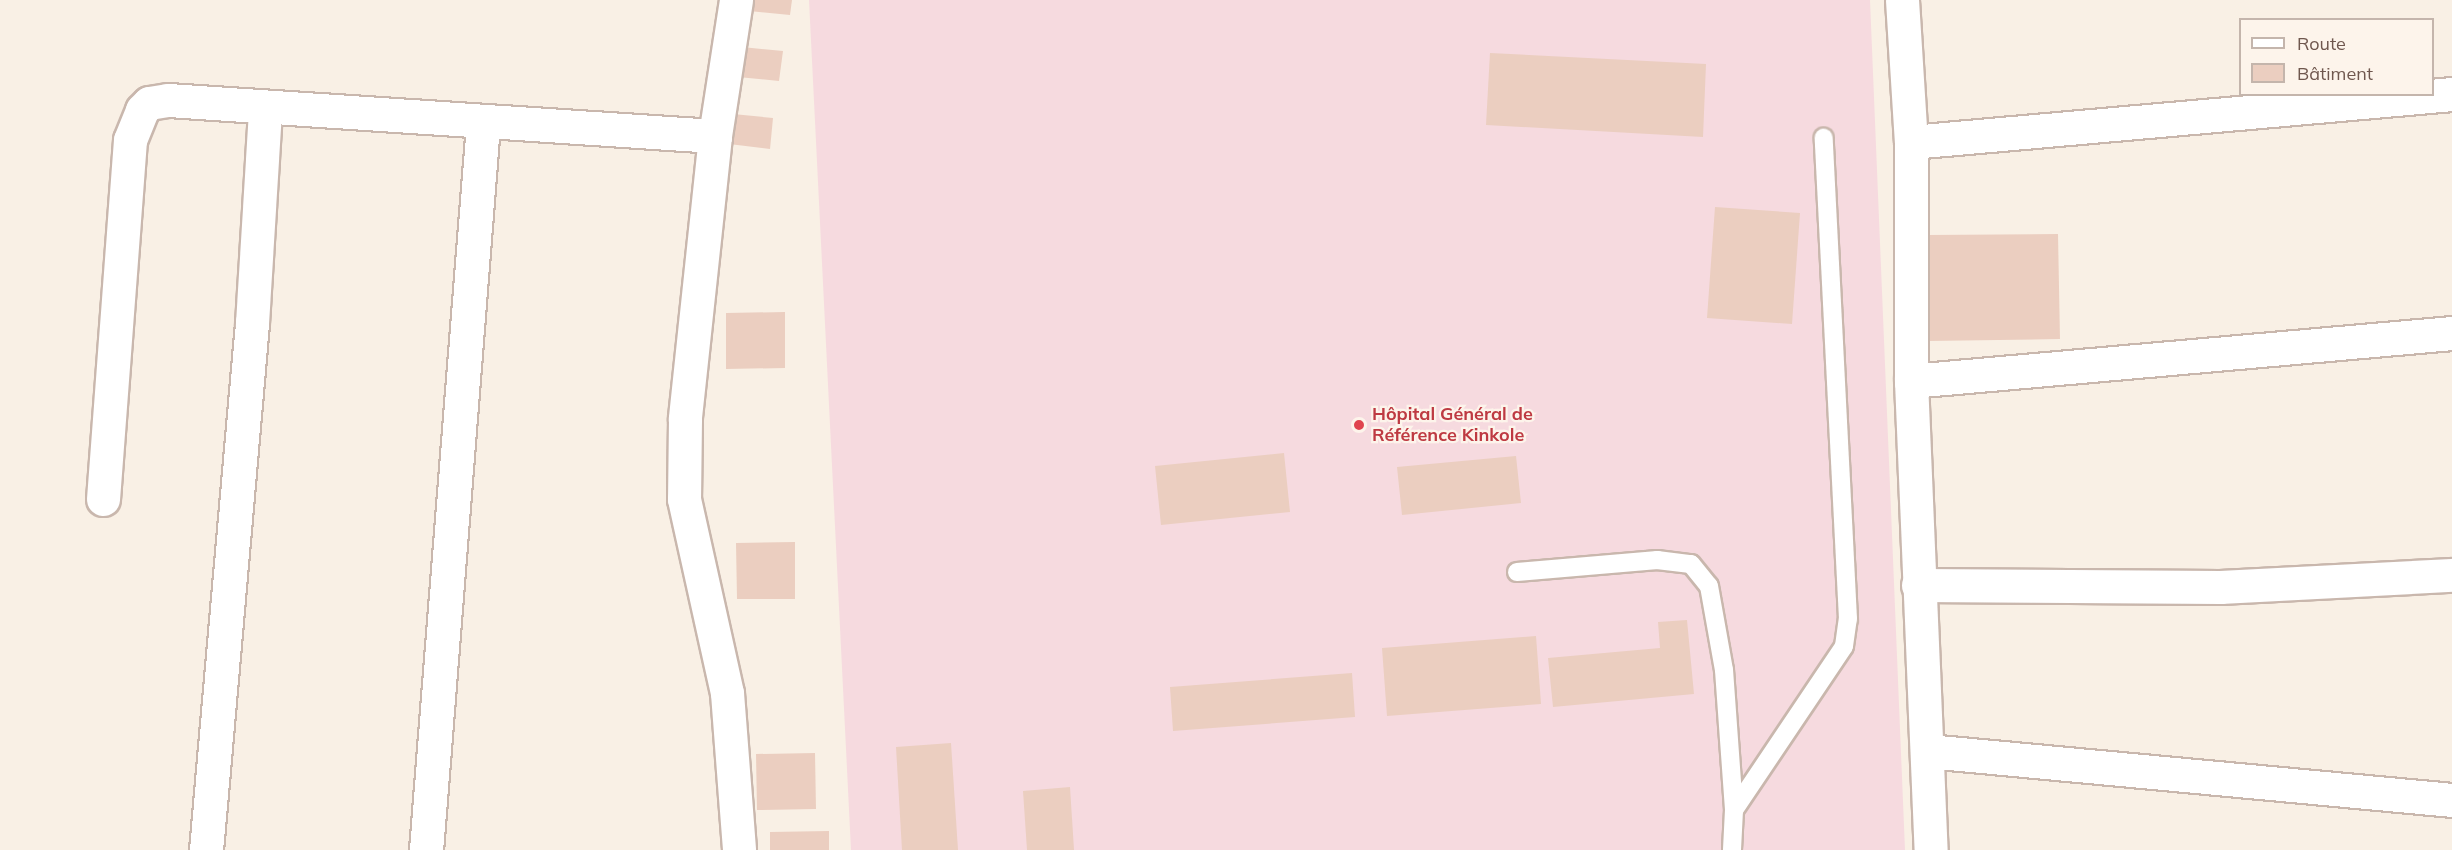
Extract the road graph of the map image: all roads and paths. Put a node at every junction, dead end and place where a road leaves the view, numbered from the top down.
1 (736, 0) edge
2 (1902, 0) edge
3 (2452, 94) edge
4 (2429, 96) edge
5 (2434, 96) edge
6 (265, 108) junction
7 (483, 124) junction
8 (715, 136) junction
9 (1824, 138) dead end
10 (1911, 141) junction
11 (2452, 333) edge
12 (1911, 381) junction
13 (103, 500) dead end
14 (1517, 572) dead end
15 (2452, 575) edge
16 (1918, 585) junction
17 (1928, 751) junction
18 (2452, 800) edge
19 (1734, 810) junction
20 (206, 850) edge
21 (426, 850) edge
22 (739, 850) edge
23 (1732, 850) edge
24 (1931, 850) edge

1 - 8 street
2 - 10 street
3 - 5 street
4 - 10 street
6 - 7 street
6 - 13 street
6 - 20 street
7 - 8 street
7 - 21 street
8 - 22 street
9 - 19 lane
10 - 12 street
11 - 12 street
12 - 16 street
14 - 19 lane
15 - 16 street
16 - 17 street
17 - 18 street
17 - 24 street
19 - 23 lane

